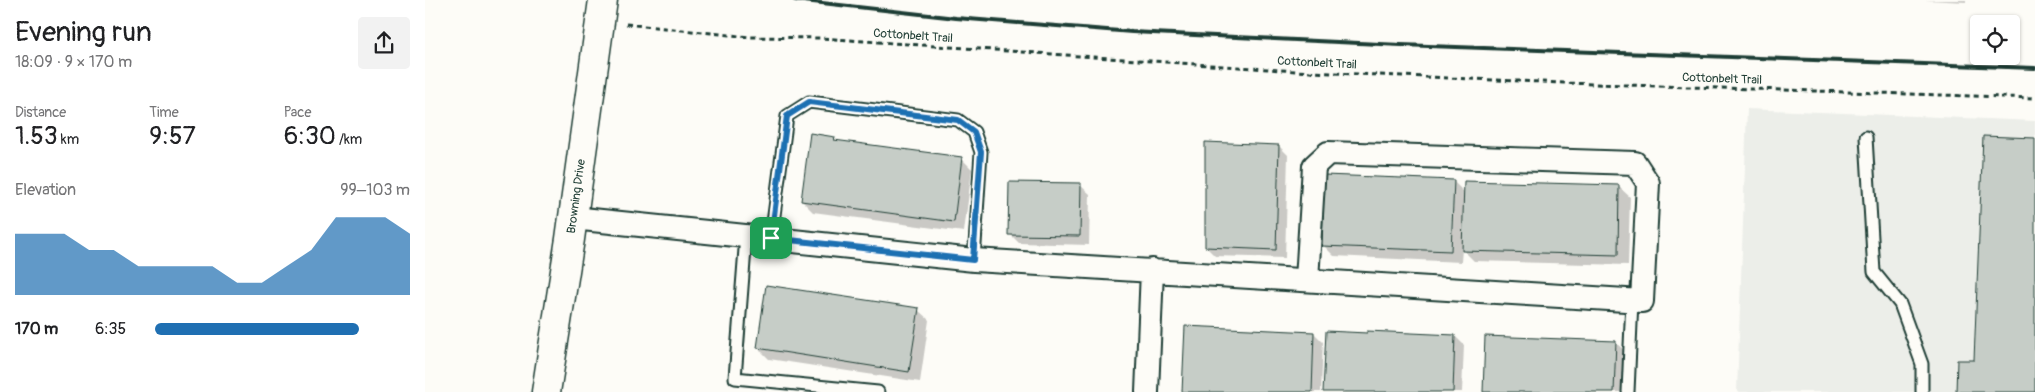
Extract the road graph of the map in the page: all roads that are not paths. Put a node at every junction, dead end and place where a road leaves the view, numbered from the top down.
1 (602, 10) edge
2 (1867, 137) dead end
3 (573, 218) junction
4 (745, 236) junction
5 (771, 238) junction
6 (973, 260) junction
7 (1152, 270) junction
8 (1307, 280) junction
9 (1632, 300) junction
10 (546, 392) edge
11 (877, 392) edge
12 (1147, 392) edge
13 (1628, 392) edge
14 (1922, 392) edge

1 - 3 street, Browning Drive
2 - 14 lane
3 - 4 street
3 - 10 street, Browning Drive
4 - 5 street
4 - 11 lane
5 - 6 street
5 - 6 lane
6 - 7 street
7 - 8 street
7 - 12 street
8 - 9 street
8 - 9 street
9 - 13 lane

